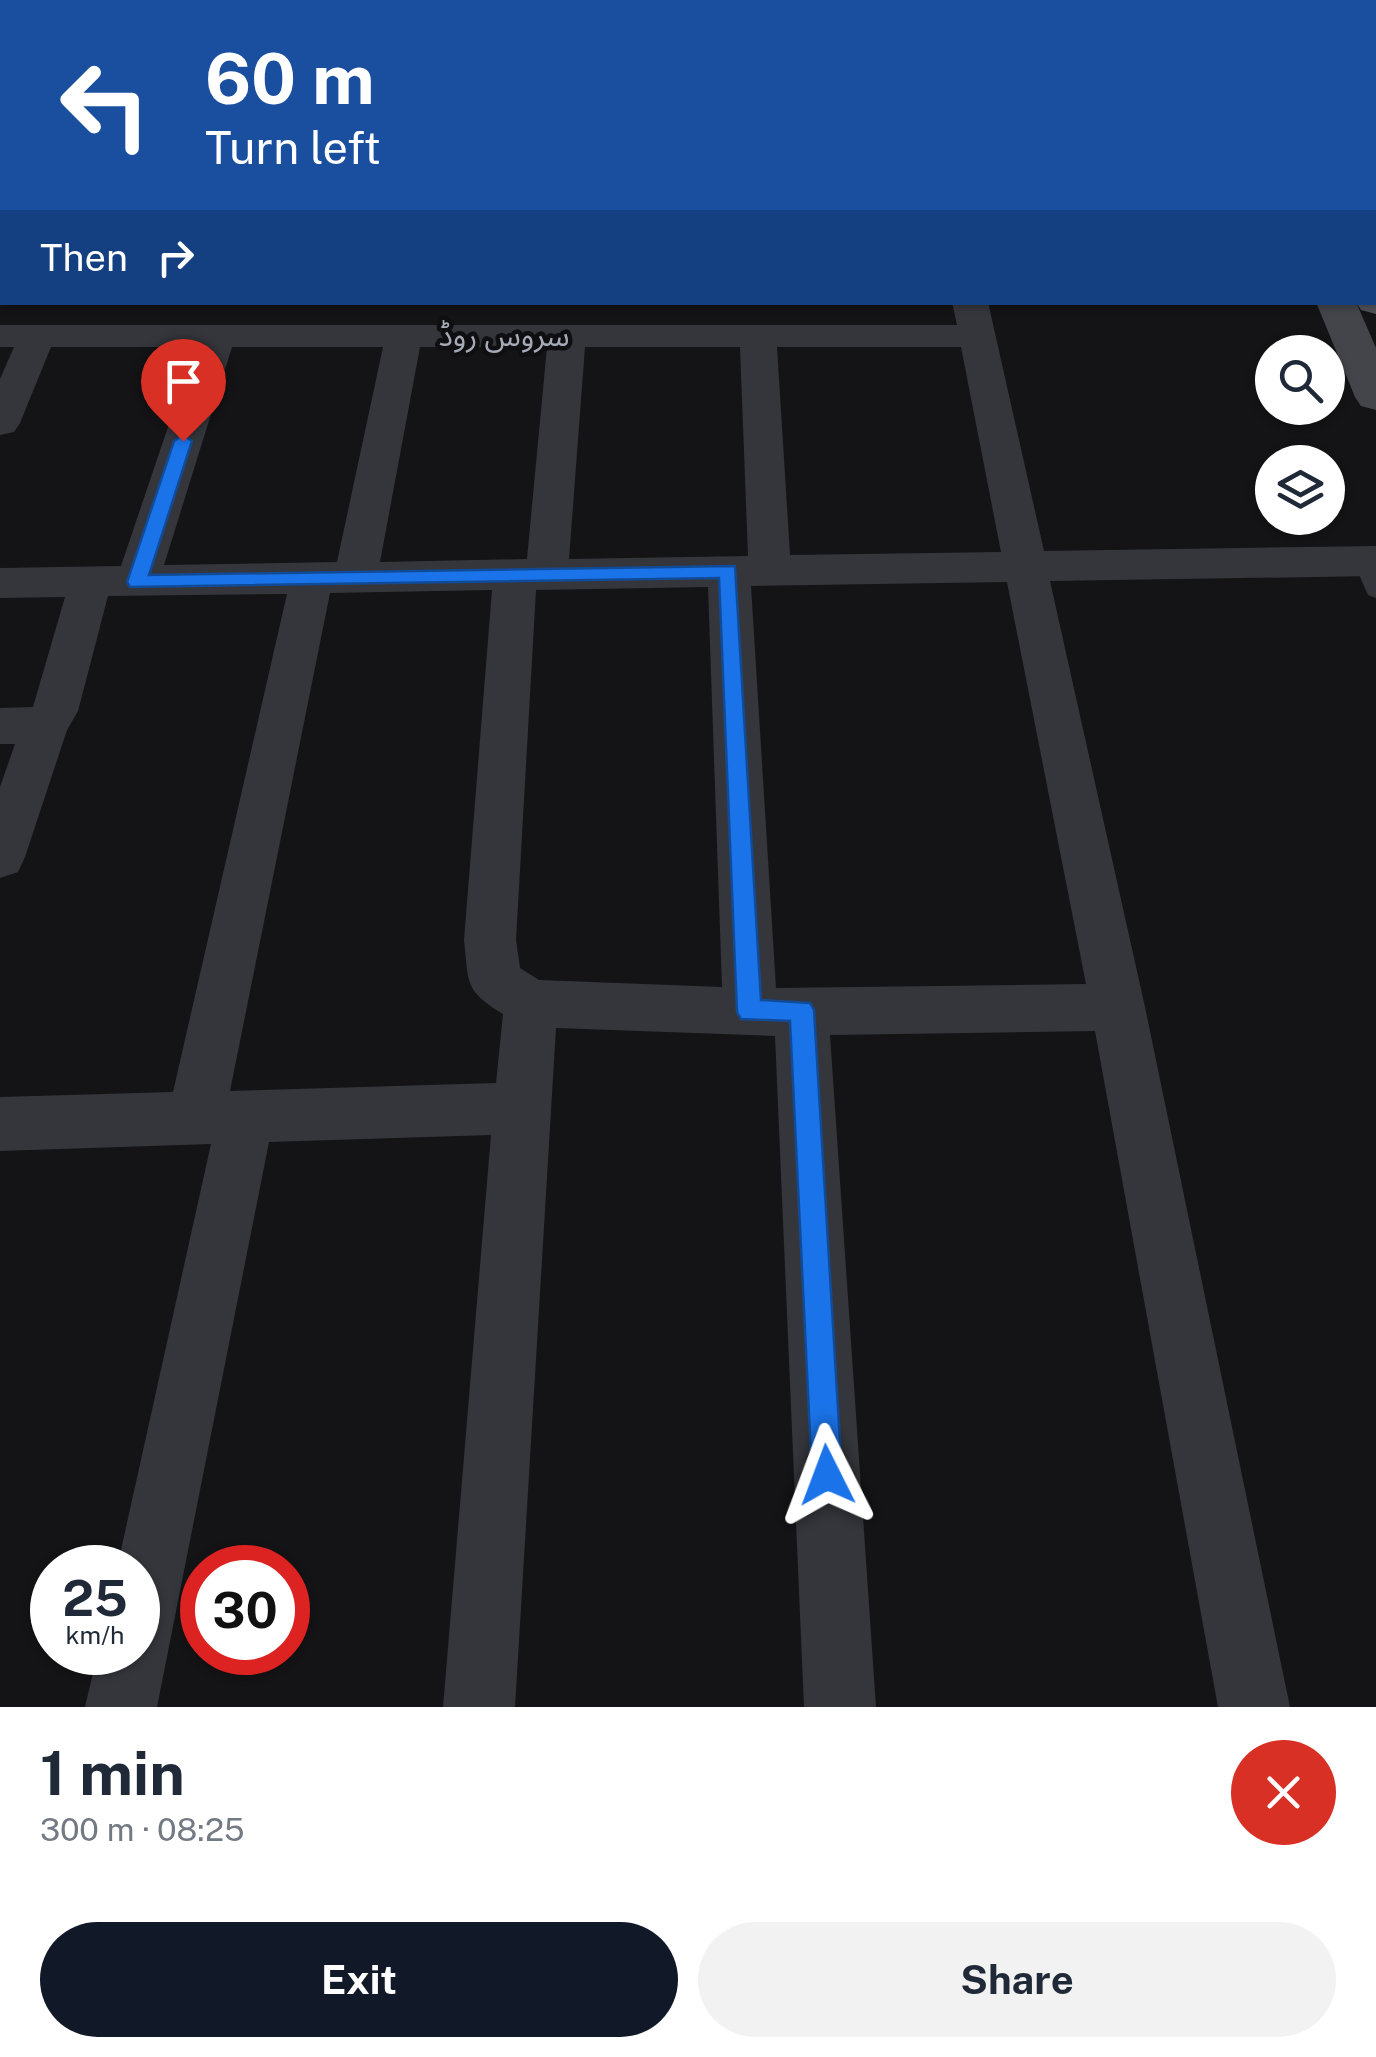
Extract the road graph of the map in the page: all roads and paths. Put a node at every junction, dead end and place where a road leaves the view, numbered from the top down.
1 (1337, 305) edge
2 (973, 319) edge
3 (38, 335) junction
4 (218, 335) junction
5 (568, 335) junction
6 (0, 336) edge
7 (404, 336) junction
8 (758, 336) junction
9 (1376, 397) edge
10 (0, 424) edge
11 (1023, 566) junction
12 (749, 570) junction
13 (1372, 571) edge
14 (531, 573) junction
15 (334, 576) junction
16 (137, 582) junction
17 (0, 583) edge
18 (90, 584) junction
19 (22, 726) edge
20 (0, 857) edge
21 (531, 1003) junction
22 (1118, 1006) junction
23 (776, 1011) junction
24 (522, 1108) junction
25 (220, 1117) junction
26 (0, 1124) edge
27 (152, 1545) edge
28 (128, 1675) edge
29 (121, 1707) edge
30 (479, 1707) edge
31 (840, 1707) edge
32 (1254, 1707) edge

1 - 9 main road
2 - 8 street, سروس روڈ
2 - 11 street
3 - 4 street, سروس روڈ
3 - 6 street, سروس روڈ
3 - 10 street
4 - 7 street, سروس روڈ
4 - 16 street
5 - 7 street, سروس روڈ
5 - 8 street, سروس روڈ
5 - 14 street
7 - 15 street
8 - 12 street
11 - 12 street
11 - 13 street
11 - 22 street
12 - 14 street
12 - 23 street
14 - 15 street
14 - 21 street
15 - 16 street
15 - 25 street
16 - 18 street
17 - 18 street
18 - 19 street
19 - 20 street
21 - 23 street
21 - 24 street
22 - 23 street
22 - 32 street
23 - 31 street
24 - 25 street
24 - 30 street
25 - 26 street
25 - 27 street
28 - 29 street

